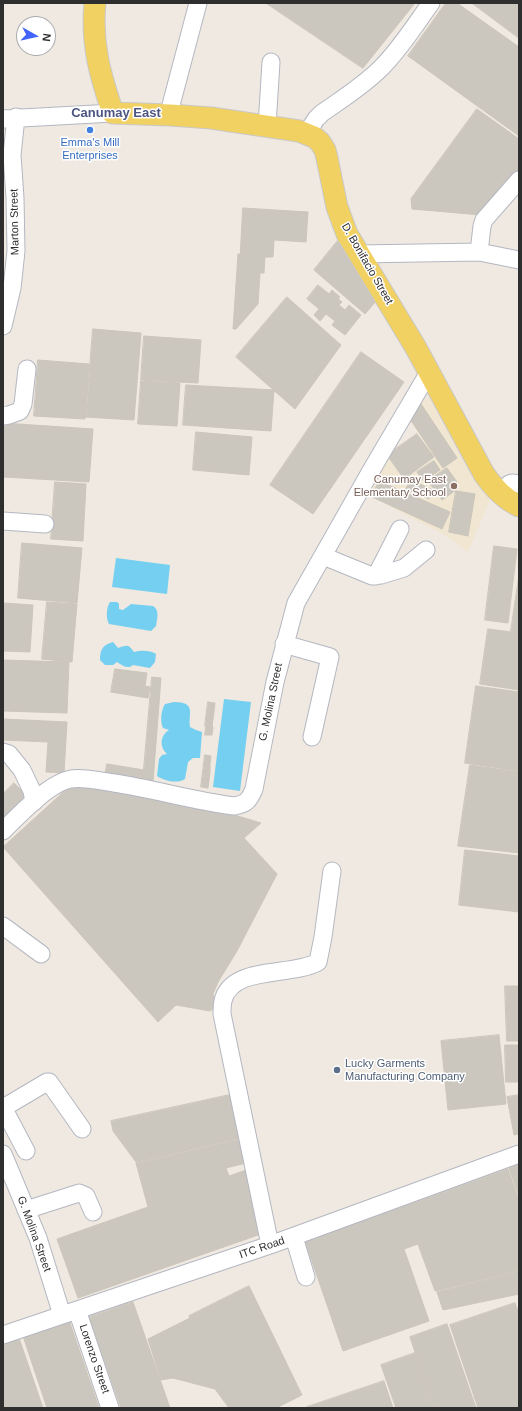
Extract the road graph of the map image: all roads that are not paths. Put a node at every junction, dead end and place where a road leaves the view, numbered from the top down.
1 (95, 3) edge
2 (198, 3) edge
3 (431, 3) edge
4 (271, 62) dead end
5 (113, 113) junction
6 (170, 115) junction
7 (10, 118) edge
8 (267, 126) junction
9 (307, 133) junction
10 (519, 180) edge
11 (479, 252) junction
12 (359, 254) junction
13 (519, 260) edge
14 (7, 294) edge
15 (3, 326) edge
16 (27, 369) dead end
17 (429, 372) junction
18 (3, 416) edge
19 (514, 496) edge
20 (3, 521) edge
21 (46, 524) dead end
22 (400, 529) dead end
23 (426, 550) dead end
24 (323, 556) junction
25 (376, 576) junction
26 (284, 644) junction
27 (312, 737) dead end
28 (3, 752) edge
29 (34, 802) junction
30 (3, 831) edge
31 (332, 871) dead end
32 (3, 926) edge
33 (41, 954) dead end
34 (9, 1111) edge
35 (82, 1129) dead end
36 (26, 1151) dead end
37 (3, 1154) edge
38 (519, 1154) edge
39 (26, 1210) junction
40 (93, 1212) dead end
41 (294, 1237) junction
42 (270, 1245) junction
43 (306, 1277) dead end
44 (70, 1313) junction
45 (3, 1334) edge
46 (110, 1408) edge

1 - 5 main road
2 - 6 street
3 - 9 street
4 - 8 street
5 - 6 main road
5 - 7 street
6 - 8 main road
7 - 14 street, Marton Street
8 - 9 main road
9 - 12 main road, D. Bonifacio Street
10 - 11 street
11 - 12 street
11 - 13 street
12 - 17 main road, D. Bonifacio Street
14 - 15 street, Marton Street
16 - 18 street
17 - 19 main road, D. Bonifacio Street
17 - 24 street, G. Molina Street
20 - 21 street
22 - 25 street
23 - 25 street
24 - 25 street
24 - 26 street, G. Molina Street
26 - 27 street
26 - 29 street, G. Molina Street
28 - 29 street
29 - 30 street, G. Molina Street
31 - 42 street
32 - 33 street
34 - 35 street
34 - 36 street
37 - 39 street, G. Molina Street
38 - 41 street, ITC Road
39 - 40 street
39 - 44 street, G. Molina Street
41 - 42 street, ITC Road
41 - 43 street
42 - 44 street, ITC Road
44 - 45 street, ITC Road
44 - 46 street, Lorenzo Street

